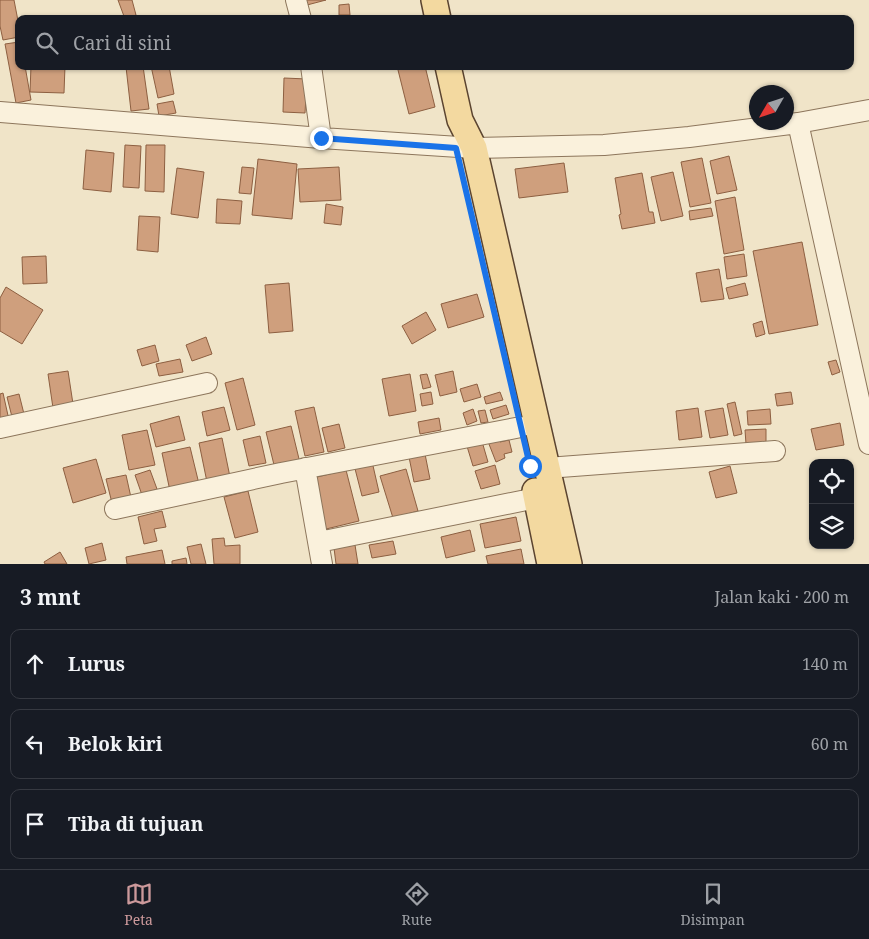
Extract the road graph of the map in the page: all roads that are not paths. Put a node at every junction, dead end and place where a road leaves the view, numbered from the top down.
1 (296, 0) edge
2 (434, 0) edge
3 (301, 15) edge
4 (437, 15) edge
5 (312, 70) edge
6 (449, 70) edge
7 (869, 110) edge
8 (0, 112) edge
9 (798, 123) junction
10 (321, 138) junction
11 (465, 148) junction
12 (207, 383) dead end
13 (521, 426) junction
14 (0, 428) edge
15 (869, 444) edge
16 (775, 451) dead end
17 (305, 468) junction
18 (547, 468) junction
19 (536, 498) junction
20 (115, 509) dead end
21 (319, 542) junction
22 (322, 564) edge
23 (550, 564) edge
24 (569, 564) edge

1 - 3 street
2 - 4 main road
5 - 10 street
6 - 11 main road
7 - 9 street
8 - 10 street
9 - 11 street
9 - 15 street
10 - 11 street
11 - 13 main road
11 - 18 main road
12 - 14 street
13 - 17 street
13 - 19 main road
16 - 18 street
17 - 20 street
17 - 21 street
18 - 24 main road
19 - 21 street
19 - 23 main road
21 - 22 street

